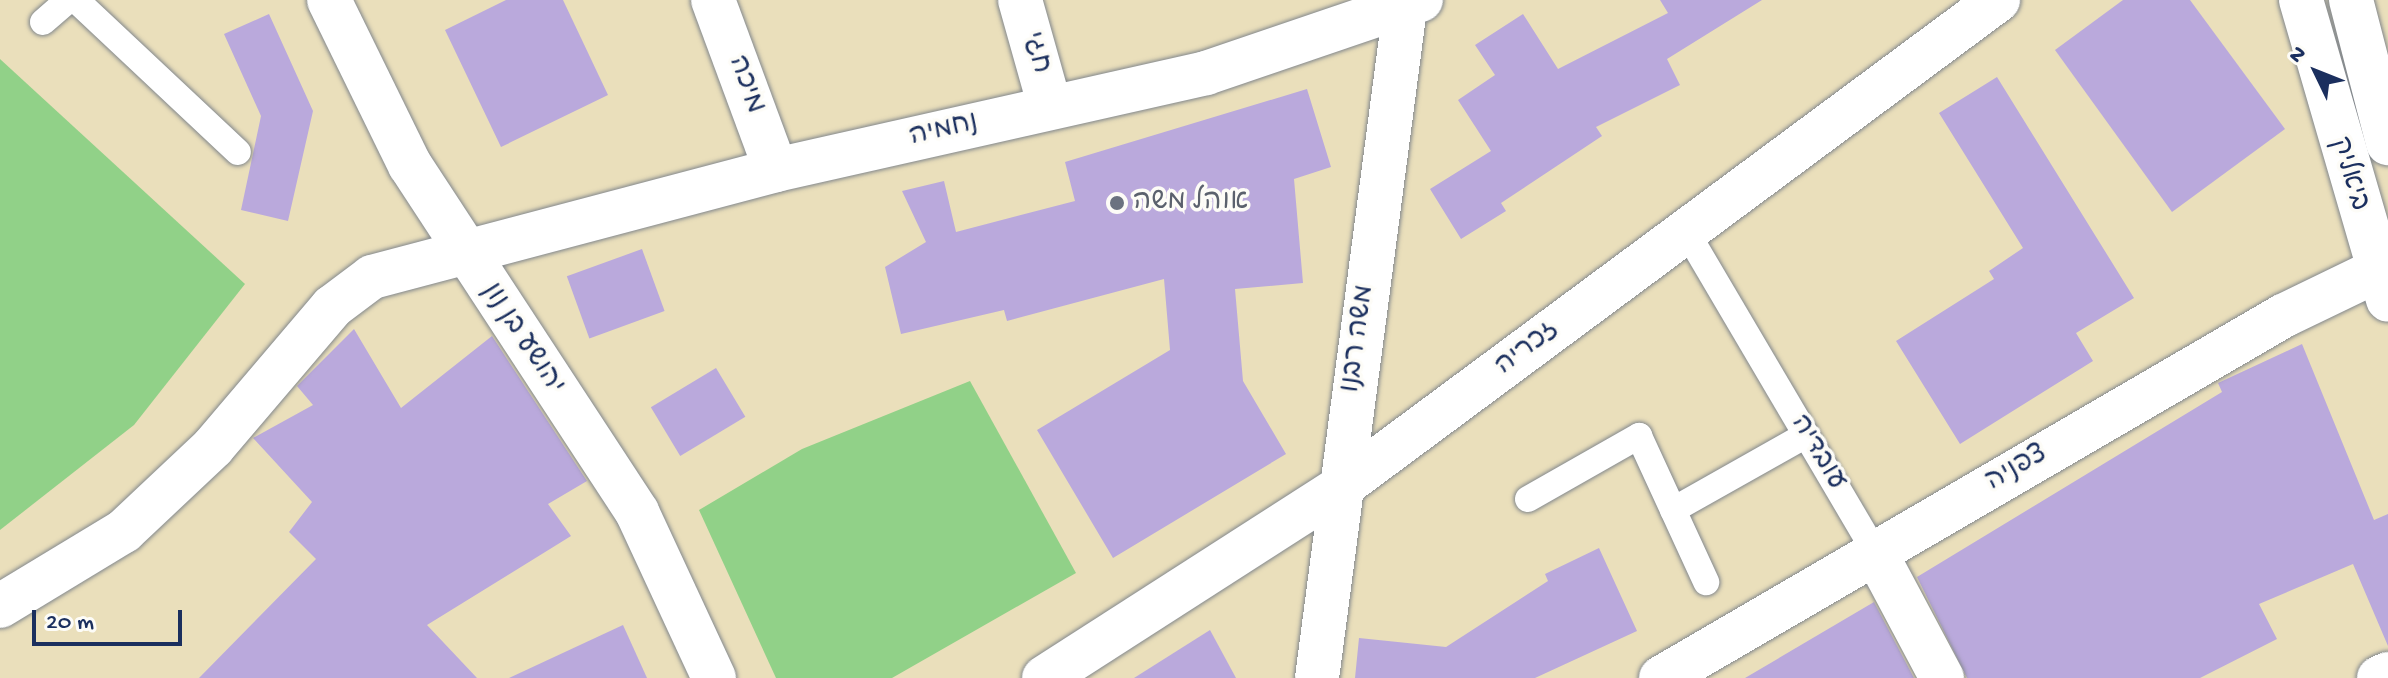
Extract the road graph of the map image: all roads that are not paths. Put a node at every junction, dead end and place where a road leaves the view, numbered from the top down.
1 (68, 0) edge
2 (76, 0) edge
3 (329, 0) edge
4 (713, 0) edge
5 (1020, 0) edge
6 (1998, 0) edge
7 (2301, 0) edge
8 (2351, 0) edge
9 (1411, 2) edge
10 (43, 22) dead end
11 (1050, 107) junction
12 (2388, 143) edge
13 (238, 152) dead end
14 (776, 170) junction
15 (1686, 231) junction
16 (463, 248) junction
17 (2383, 285) edge
18 (1806, 435) junction
19 (1337, 490) junction
20 (1528, 499) dead end
21 (1673, 510) junction
22 (1875, 552) junction
23 (1706, 582) dead end
24 (0, 606) edge
25 (2388, 674) edge
26 (714, 678) edge
27 (1044, 678) edge
28 (1317, 678) edge
29 (1661, 678) edge
30 (1942, 678) edge
31 (2379, 678) edge

1 - 10 lane
2 - 13 lane
3 - 16 street, יהושע בן נון
4 - 14 street, מיכה
5 - 11 street, חגי
6 - 15 street, זכריה
7 - 17 street, ביאליק
8 - 12 street, ביאליק
9 - 11 street, נחמיה
9 - 19 street, משה רבנו
11 - 14 street, נחמיה
14 - 16 street, נחמיה
15 - 18 lane, עובדיה
15 - 19 street, זכריה
16 - 24 street, נחמיה
16 - 26 street, יהושע בן נון
17 - 22 street, צפניה
18 - 21 lane
18 - 22 lane, עובדיה
19 - 27 street, זכריה
19 - 28 street, משה רבנו
20 - 21 lane
21 - 23 lane
22 - 29 street, צפניה
22 - 30 street, עובדיה
25 - 31 street

